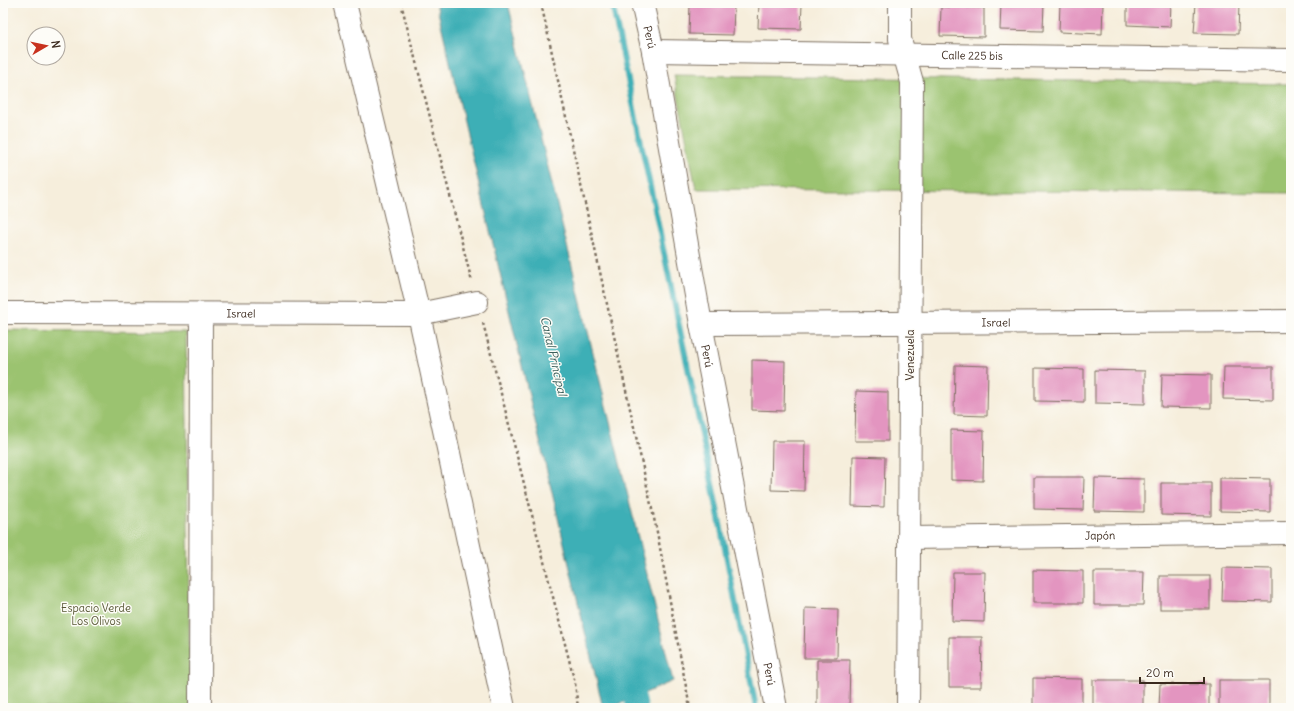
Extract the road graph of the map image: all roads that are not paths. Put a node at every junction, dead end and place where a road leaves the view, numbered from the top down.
1 (345, 3) edge
2 (642, 3) edge
3 (900, 3) edge
4 (653, 51) junction
5 (904, 54) junction
6 (1291, 60) edge
7 (477, 302) road end
8 (3, 313) edge
9 (419, 314) junction
10 (201, 315) junction
11 (1291, 321) edge
12 (910, 323) junction
13 (701, 324) junction
14 (1291, 533) edge
15 (909, 538) junction
16 (200, 708) edge
17 (504, 708) edge
18 (776, 708) edge
19 (908, 708) edge

1 - 9 street
2 - 4 street, Perú
3 - 5 street, Venezuela
4 - 5 street, Calle 225 bis
4 - 13 street, Perú
5 - 6 street, Calle 225 bis
5 - 12 street, Venezuela
7 - 9 street, Israel
8 - 10 street, Israel
9 - 10 street, Israel
9 - 17 street
10 - 16 street
11 - 12 street, Israel
12 - 13 street, Israel
12 - 15 street, Venezuela
13 - 18 street, Perú
14 - 15 street, Japón
15 - 19 street, Venezuela

